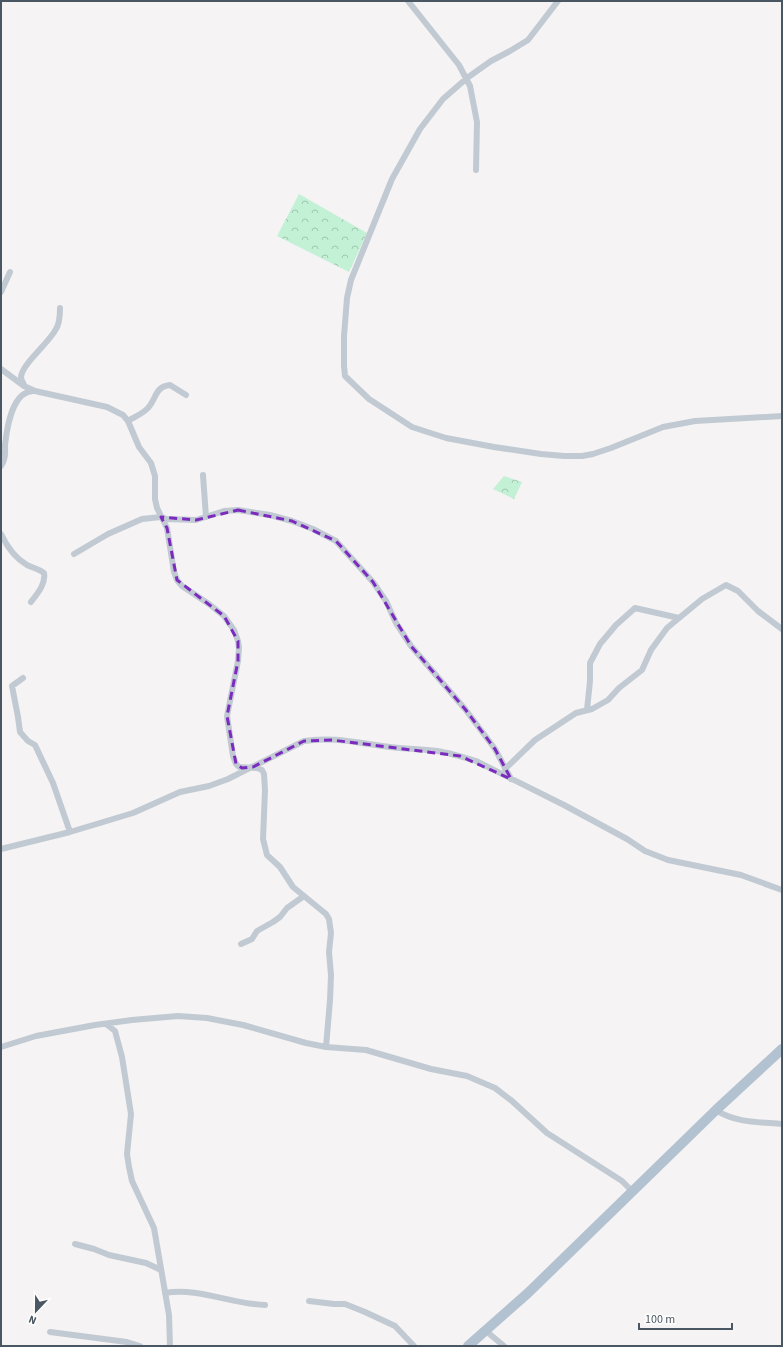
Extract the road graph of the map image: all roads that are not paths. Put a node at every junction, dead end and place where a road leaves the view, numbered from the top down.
1 (408, 1) edge
2 (558, 1) edge
3 (467, 78) junction
4 (476, 170) dead end
5 (10, 272) dead end
6 (1, 292) edge
7 (60, 308) dead end
8 (1, 369) edge
9 (24, 386) junction
10 (35, 391) junction
11 (186, 395) dead end
12 (782, 416) edge
13 (128, 421) junction
14 (1, 466) edge
15 (203, 475) dead end
16 (161, 517) junction
17 (206, 517) junction
18 (1, 534) edge
19 (74, 554) dead end
20 (31, 602) dead end
21 (679, 618) junction
22 (782, 629) edge
23 (23, 678) dead end
24 (587, 710) junction
25 (253, 767) junction
26 (505, 769) junction
27 (511, 779) junction
28 (70, 832) junction
29 (1, 850) edge
30 (782, 890) edge
31 (304, 896) junction
32 (241, 944) dead end
33 (106, 1024) junction
34 (1, 1047) edge
35 (326, 1047) junction
36 (782, 1049) edge
37 (716, 1110) junction
38 (782, 1124) edge
39 (632, 1191) junction
40 (75, 1244) dead end
41 (161, 1270) junction
42 (165, 1293) junction
43 (309, 1300) dead end
44 (265, 1304) dead end
45 (486, 1331) junction
46 (50, 1332) dead end
47 (140, 1346) edge
48 (170, 1346) edge
49 (414, 1346) edge
50 (468, 1346) edge
51 (504, 1346) edge

1 - 3 street
2 - 3 street
3 - 4 street
3 - 12 street
5 - 6 street
7 - 9 street
8 - 9 street
9 - 10 street
10 - 13 street
10 - 14 street
11 - 13 street
13 - 16 street
15 - 17 street
16 - 17 street
16 - 19 street
16 - 25 street
17 - 26 street
18 - 20 street
21 - 22 street
21 - 24 street
21 - 24 street
23 - 28 street
24 - 26 street
25 - 27 street
25 - 28 street
25 - 31 street
26 - 27 street
27 - 30 street
28 - 29 street
31 - 32 street
31 - 35 street
33 - 34 street
33 - 35 street
33 - 41 street
35 - 39 street
36 - 37 main road
37 - 38 street
37 - 39 main road
39 - 45 main road
40 - 41 street
41 - 42 street
42 - 44 street
42 - 48 street
43 - 49 street
45 - 50 main road
45 - 51 street
46 - 47 street

